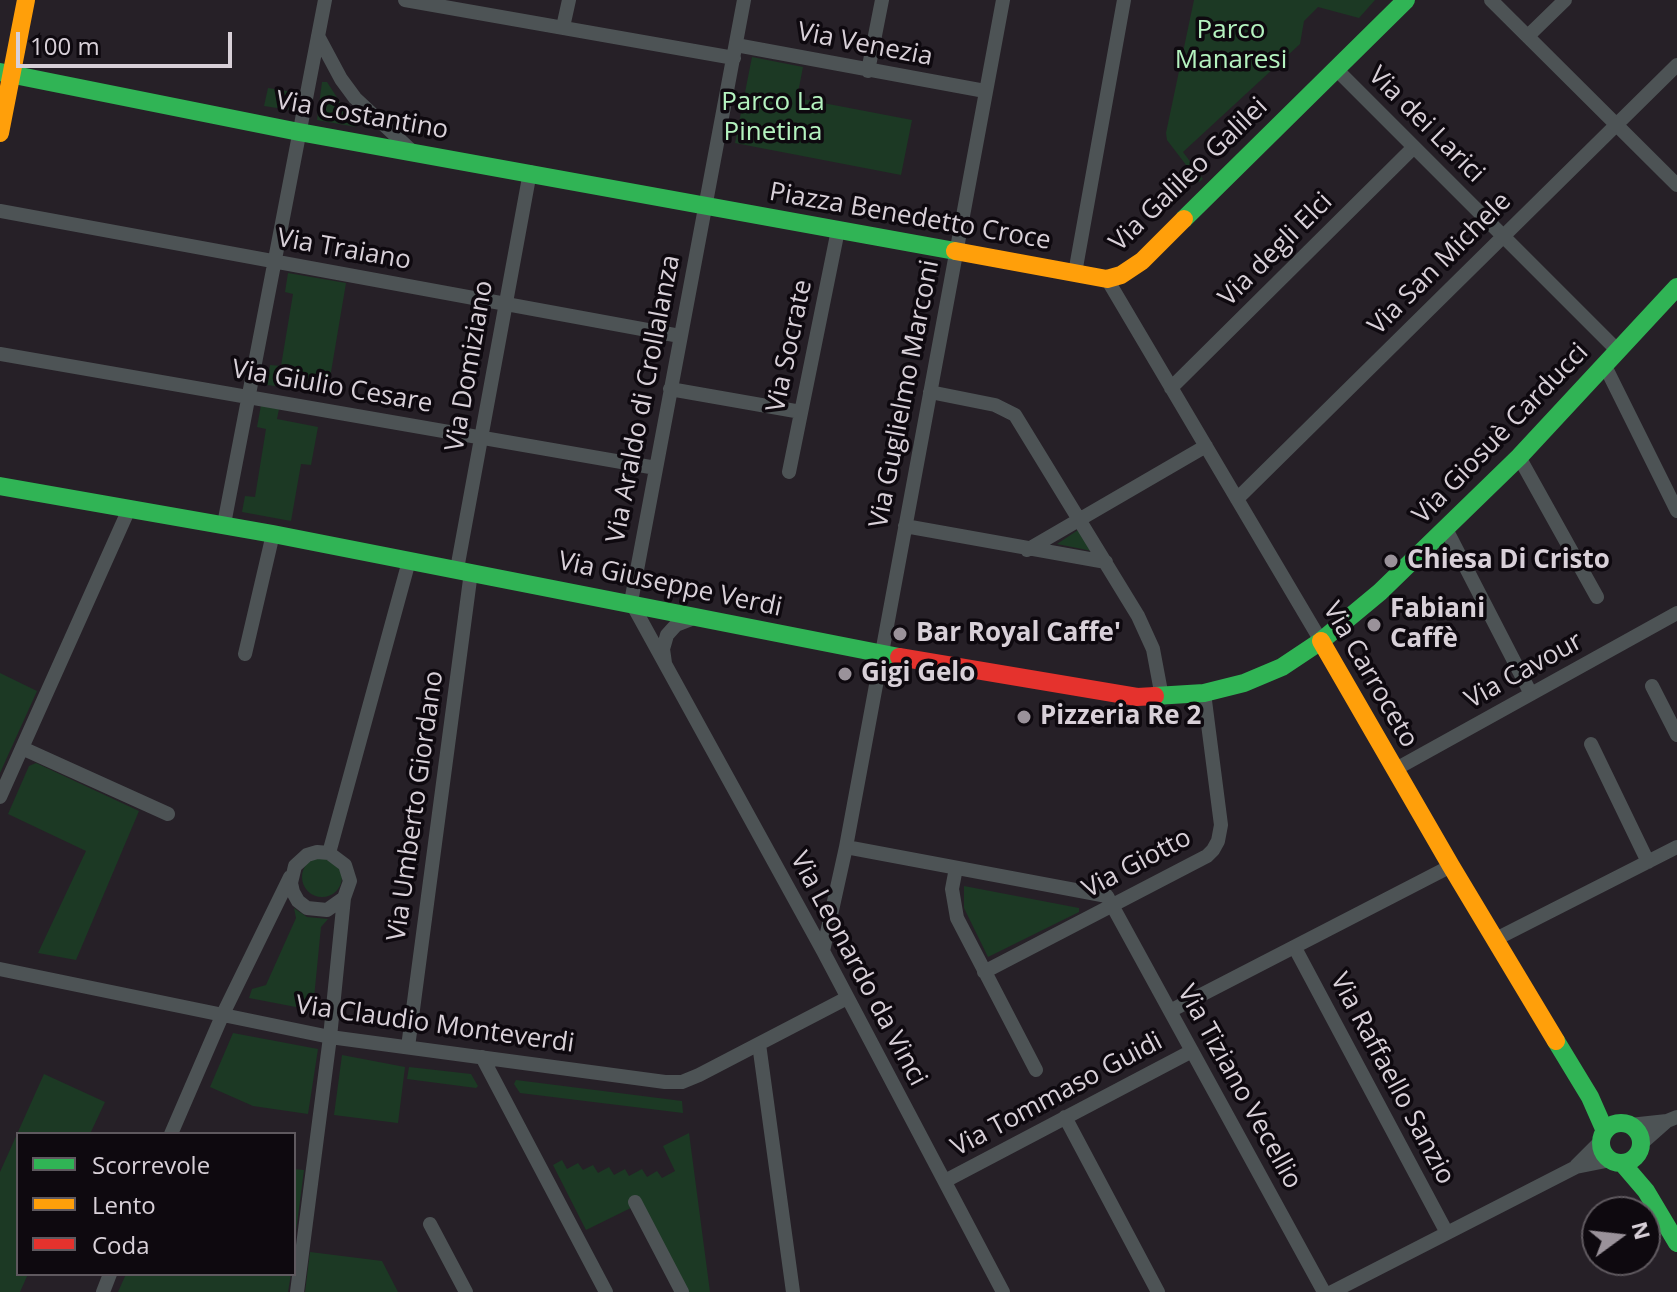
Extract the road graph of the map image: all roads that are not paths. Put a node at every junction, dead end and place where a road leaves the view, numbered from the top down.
1 (26, 0) edge
2 (325, 0) edge
3 (405, 0) edge
4 (569, 0) edge
5 (744, 0) edge
6 (882, 0) edge
7 (1003, 0) edge
8 (1124, 0) edge
9 (1406, 0) edge
10 (1491, 0) edge
11 (1565, 0) edge
12 (563, 27) junction
13 (318, 36) junction
14 (1528, 36) junction
15 (735, 52) junction
16 (1677, 65) edge
17 (1336, 69) junction
18 (868, 71) junction
19 (5, 73) edge
20 (985, 91) junction
21 (1616, 124) junction
22 (299, 132) junction
23 (0, 133) edge
24 (1414, 147) junction
25 (413, 152) junction
26 (530, 172) junction
27 (1677, 185) edge
28 (705, 205) junction
29 (0, 211) edge
30 (838, 230) junction
31 (1503, 235) junction
32 (956, 251) junction
33 (274, 261) junction
34 (1075, 273) junction
35 (1107, 279) junction
36 (1677, 287) edge
37 (506, 304) junction
38 (680, 336) junction
39 (1618, 351) junction
40 (0, 354) edge
41 (1605, 366) junction
42 (1171, 388) junction
43 (670, 389) junction
44 (930, 392) junction
45 (248, 397) junction
46 (801, 412) junction
47 (481, 438) junction
48 (1206, 446) junction
49 (1519, 457) junction
50 (656, 468) junction
51 (789, 472) dead end
52 (0, 486) edge
53 (1237, 499) junction
54 (129, 509) junction
55 (1677, 511) edge
56 (1079, 517) junction
57 (224, 524) junction
58 (905, 526) junction
59 (1446, 529) junction
60 (273, 534) junction
61 (1027, 550) junction
62 (409, 561) junction
63 (1106, 562) junction
64 (464, 570) junction
65 (1597, 597) dead end
66 (631, 602) junction
67 (1677, 613) edge
68 (694, 618) junction
69 (1321, 641) junction
70 (245, 654) dead end
71 (881, 654) junction
72 (667, 671) junction
73 (1652, 686) dead end
74 (1204, 693) junction
75 (1531, 694) junction
76 (1162, 697) junction
77 (1677, 735) edge
78 (1591, 744) dead end
79 (22, 748) junction
80 (1394, 770) junction
81 (0, 797) edge
82 (168, 814) dead end
83 (846, 847) junction
84 (1677, 847) edge
85 (329, 853) junction
86 (1648, 862) junction
87 (1451, 866) junction
88 (956, 868) junction
89 (292, 872) junction
90 (344, 898) junction
91 (1112, 905) junction
92 (1494, 940) junction
93 (1295, 948) junction
94 (823, 951) junction
95 (0, 969) edge
96 (984, 972) junction
97 (847, 998) junction
98 (1170, 1011) junction
99 (222, 1016) junction
100 (330, 1037) junction
101 (759, 1044) junction
102 (408, 1047) junction
103 (1192, 1051) junction
104 (482, 1057) junction
105 (1036, 1070) dead end
106 (1065, 1117) junction
107 (1672, 1119) edge
108 (1614, 1130) junction
109 (172, 1132) edge
110 (1640, 1146) junction
111 (1616, 1161) junction
112 (1576, 1167) junction
113 (945, 1181) junction
114 (1646, 1191) junction
115 (635, 1202) dead end
116 (430, 1224) dead end
117 (1447, 1233) junction
118 (1677, 1243) edge
119 (1000, 1288) edge
120 (297, 1292) edge
121 (466, 1292) edge
122 (606, 1292) edge
123 (682, 1292) edge
124 (793, 1292) edge
125 (984, 1292) edge
126 (1158, 1292) edge
127 (1324, 1292) edge
128 (1332, 1292) edge

1 - 19 street
2 - 13 street
3 - 12 street, Via Venezia
4 - 12 street
5 - 15 street, Via Araldo di Crollalanza
6 - 18 street
7 - 20 street, Via Guglielmo Marconi
8 - 34 street
9 - 17 street, Via Galileo Galilei
10 - 14 street
11 - 14 street
12 - 15 street, Via Venezia
13 - 22 street
13 - 25 street
14 - 21 street
15 - 18 street, Via Venezia
15 - 28 street, Via Araldo di Crollalanza
16 - 21 street, Via San Michele
17 - 24 street, Via dei Larici
17 - 35 street, Via Galileo Galilei
18 - 20 street, Via Venezia
19 - 22 street, Via Costantino
19 - 23 street
20 - 32 street, Via Guglielmo Marconi
21 - 27 street
21 - 31 street, Via San Michele
22 - 25 street, Via Costantino
22 - 33 street
24 - 31 street, Via dei Larici
24 - 42 street, Via degli Elci
25 - 26 street, Via Costantino
26 - 28 street, Via Costantino
26 - 37 street, Via Domiziano
28 - 30 street, Piazza Benedetto Croce
28 - 38 street, Via Araldo di Crollalanza
29 - 33 street, Via Traiano
30 - 32 street, Piazza Benedetto Croce
30 - 46 street, Via Socrate
31 - 39 street, Via dei Larici
31 - 53 street, Via San Michele
32 - 34 street, Piazza Benedetto Croce
32 - 44 street, Via Guglielmo Marconi
33 - 37 street, Via Traiano
33 - 45 street
34 - 35 street, Piazza Benedetto Croce
35 - 42 street, Via Carroceto
36 - 39 street, Via Giosuè Carducci
37 - 38 street, Via Traiano
37 - 47 street, Via Domiziano
38 - 43 street, Via Araldo di Crollalanza
39 - 41 street, Via Giosuè Carducci
40 - 45 street, Via Giulio Cesare
41 - 49 street, Via Giosuè Carducci
41 - 55 street
42 - 48 street, Via Carroceto
43 - 46 street
43 - 50 street, Via Araldo di Crollalanza
44 - 56 street
44 - 58 street, Via Guglielmo Marconi
45 - 47 street, Via Giulio Cesare
45 - 57 street
46 - 51 street, Via Socrate
47 - 50 street, Via Giulio Cesare
47 - 64 street, Via Domiziano
48 - 53 street, Via Carroceto
48 - 56 street
49 - 59 street, Via Giosuè Carducci
49 - 65 street
50 - 66 street, Via Araldo di Crollalanza
52 - 54 street, Via Giuseppe Verdi
53 - 69 street, Via Carroceto
54 - 57 street, Via Giuseppe Verdi
54 - 79 street
56 - 61 street
56 - 63 street
57 - 60 street, Via Giuseppe Verdi
58 - 61 street
58 - 71 street, Via Guglielmo Marconi
59 - 69 street, Via Giosuè Carducci
59 - 75 street
60 - 62 street, Via Giuseppe Verdi
60 - 70 street
61 - 63 street
62 - 64 street, Via Giuseppe Verdi
62 - 85 street
63 - 76 street
64 - 66 street, Via Giuseppe Verdi
64 - 102 street, Via Umberto Giordano
66 - 68 street, Via Giuseppe Verdi
66 - 72 street, Via Leonardo da Vinci
67 - 75 street, Via Cavour
68 - 71 street, Via Giuseppe Verdi
68 - 72 street
69 - 74 street, Via Giuseppe Verdi
69 - 80 street, Via Carroceto
71 - 76 street, Via Giuseppe Verdi
71 - 83 street, Via Guglielmo Marconi
72 - 94 street, Via Leonardo da Vinci
73 - 77 street
74 - 76 street, Via Giuseppe Verdi
74 - 91 street, Via Giotto
75 - 80 street, Via Cavour
78 - 86 street
79 - 81 street
79 - 82 street
80 - 87 street, Via Carroceto
83 - 88 street
83 - 94 street, Via Guglielmo Marconi
84 - 86 street
85 - 89 street
85 - 90 street
86 - 92 street
87 - 92 street, Via Carroceto
87 - 93 street
88 - 91 street
88 - 96 street
89 - 90 street
89 - 99 street
90 - 100 street
91 - 96 street, Via Giotto
91 - 98 street, Via Tiziano Vecellio
92 - 108 street, Via Carroceto
93 - 98 street
93 - 117 street, Via Raffaello Sanzio
94 - 97 street, Via Leonardo da Vinci
95 - 99 street, Via Claudio Monteverdi
96 - 105 street
97 - 101 street, Via Claudio Monteverdi
97 - 113 street, Via Leonardo da Vinci
98 - 103 street, Via Tiziano Vecellio
99 - 100 street, Via Claudio Monteverdi
99 - 109 street
100 - 102 street, Via Claudio Monteverdi
100 - 120 street
101 - 104 street, Via Claudio Monteverdi
101 - 124 street
102 - 104 street, Via Claudio Monteverdi
103 - 106 street, Via Tommaso Guidi
103 - 127 street, Via Tiziano Vecellio
104 - 122 street
106 - 113 street, Via Tommaso Guidi
106 - 126 street
107 - 108 street
107 - 110 street
108 - 110 street
108 - 111 street
108 - 112 street
110 - 111 street
110 - 114 street
111 - 112 street
111 - 114 street
112 - 117 street
113 - 119 street, Via Leonardo da Vinci
114 - 118 street
115 - 123 street
116 - 121 street
117 - 128 street
119 - 125 street

